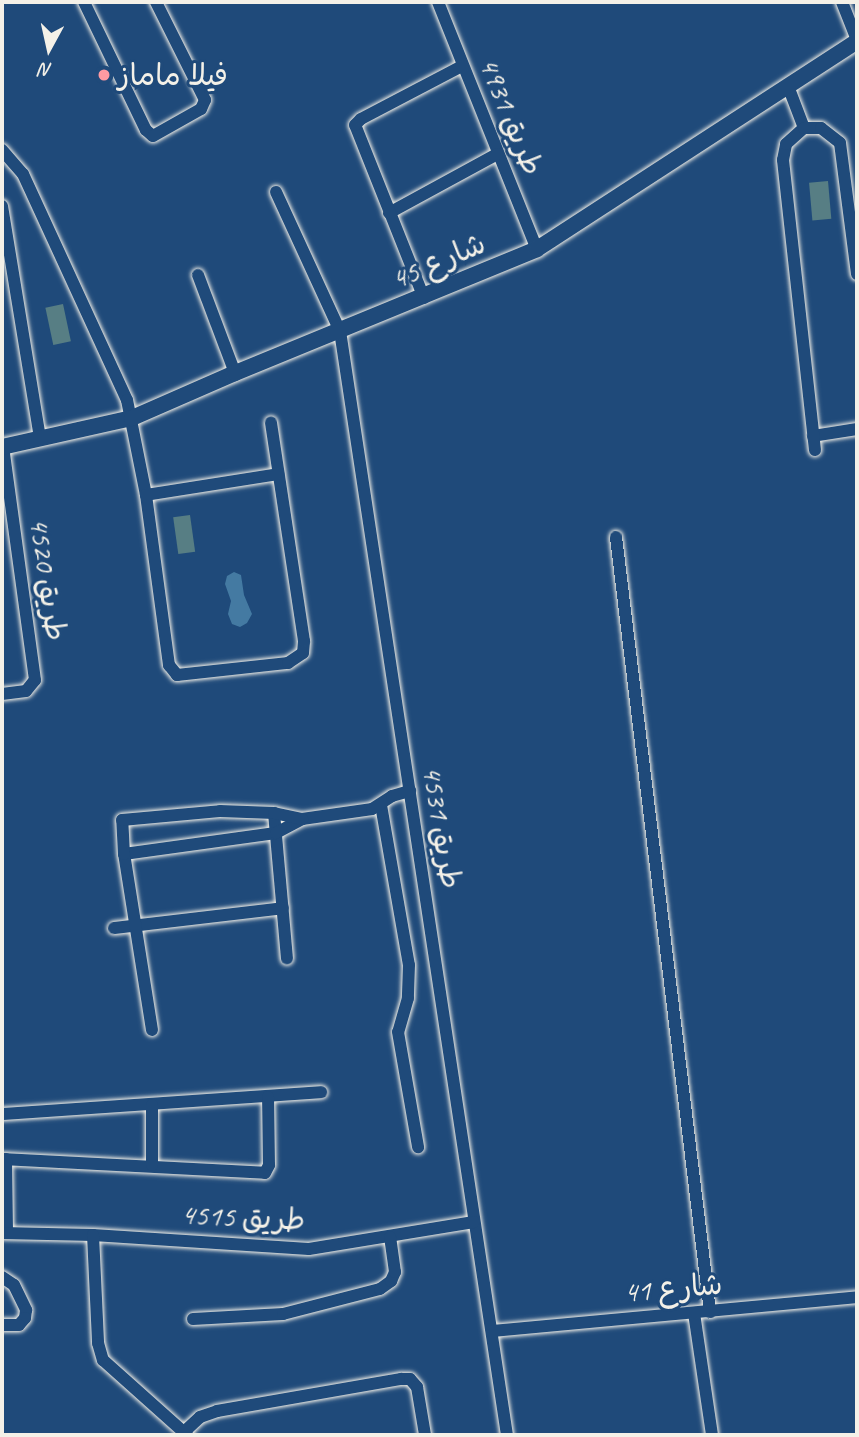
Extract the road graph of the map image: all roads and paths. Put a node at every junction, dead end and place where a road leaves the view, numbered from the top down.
1 (84, 2) edge
2 (156, 2) edge
3 (438, 2) edge
4 (842, 2) edge
5 (857, 40) edge
6 (462, 66) junction
7 (788, 86) junction
8 (804, 128) junction
9 (2, 150) edge
10 (497, 154) junction
11 (276, 192) dead end
12 (2, 206) edge
13 (389, 213) junction
14 (537, 249) junction
15 (857, 274) edge
16 (198, 275) dead end
17 (424, 298) junction
18 (340, 331) junction
19 (235, 373) junction
20 (132, 418) junction
21 (271, 422) dead end
22 (857, 429) edge
23 (813, 436) junction
24 (40, 439) junction
25 (2, 447) edge
26 (815, 450) dead end
27 (278, 474) junction
28 (146, 495) junction
29 (615, 537) dead end
30 (2, 694) edge
31 (410, 791) junction
32 (381, 805) junction
33 (274, 813) junction
34 (302, 819) junction
35 (276, 833) junction
36 (124, 854) junction
37 (283, 908) junction
38 (136, 927) junction
39 (114, 928) dead end
40 (288, 958) dead end
41 (152, 1030) dead end
42 (321, 1092) dead end
43 (268, 1097) junction
44 (152, 1105) junction
45 (2, 1114) edge
46 (418, 1147) dead end
47 (4, 1158) edge
48 (152, 1165) junction
49 (474, 1222) junction
50 (5, 1233) edge
51 (93, 1235) junction
52 (390, 1237) junction
53 (2, 1277) edge
54 (857, 1297) edge
55 (710, 1312) junction
56 (694, 1313) junction
57 (193, 1319) dead end
58 (2, 1325) edge
59 (493, 1331) junction
60 (185, 1434) edge
61 (425, 1435) edge
62 (507, 1435) edge
63 (712, 1435) edge

1 - 2 street
3 - 6 street, طريق 4931
4 - 5 street
5 - 7 street, شارع 45
6 - 10 street, طريق 4931
6 - 13 street
7 - 8 street
7 - 14 street, شارع 45
8 - 15 street
8 - 23 street
9 - 20 street
10 - 13 street
10 - 14 street, طريق 4931
11 - 18 street, طريق 4531
12 - 24 street
13 - 17 street
14 - 17 street, شارع 45
16 - 19 street
17 - 18 street, شارع 45
18 - 19 street, شارع 45
18 - 31 street, طريق 4531
19 - 20 street, شارع 45
20 - 24 street, شارع 45
20 - 28 street
21 - 27 street
22 - 23 street
23 - 26 street
24 - 25 street, شارع 45
25 - 30 street, طريق 4520
27 - 28 street
27 - 28 street
29 - 55 street
31 - 32 street
31 - 49 street, طريق 4531
32 - 34 street
32 - 46 street
33 - 34 street
33 - 35 street
33 - 36 street
34 - 35 street
35 - 36 street
35 - 37 street
36 - 38 street
37 - 38 street
37 - 40 street
38 - 39 street
38 - 41 street
42 - 43 street
43 - 44 street
43 - 48 street
44 - 45 street
44 - 48 street
47 - 48 street
47 - 50 street, طريق 4515
49 - 52 street, طريق 4515
49 - 59 street, طريق 4531
50 - 51 street, طريق 4515
51 - 52 street, طريق 4515
51 - 60 street
52 - 57 street
53 - 58 street
54 - 55 street, شارع 41
55 - 56 street, شارع 41
56 - 59 street, شارع 41
56 - 63 street
59 - 62 street, طريق 4531
60 - 61 street

